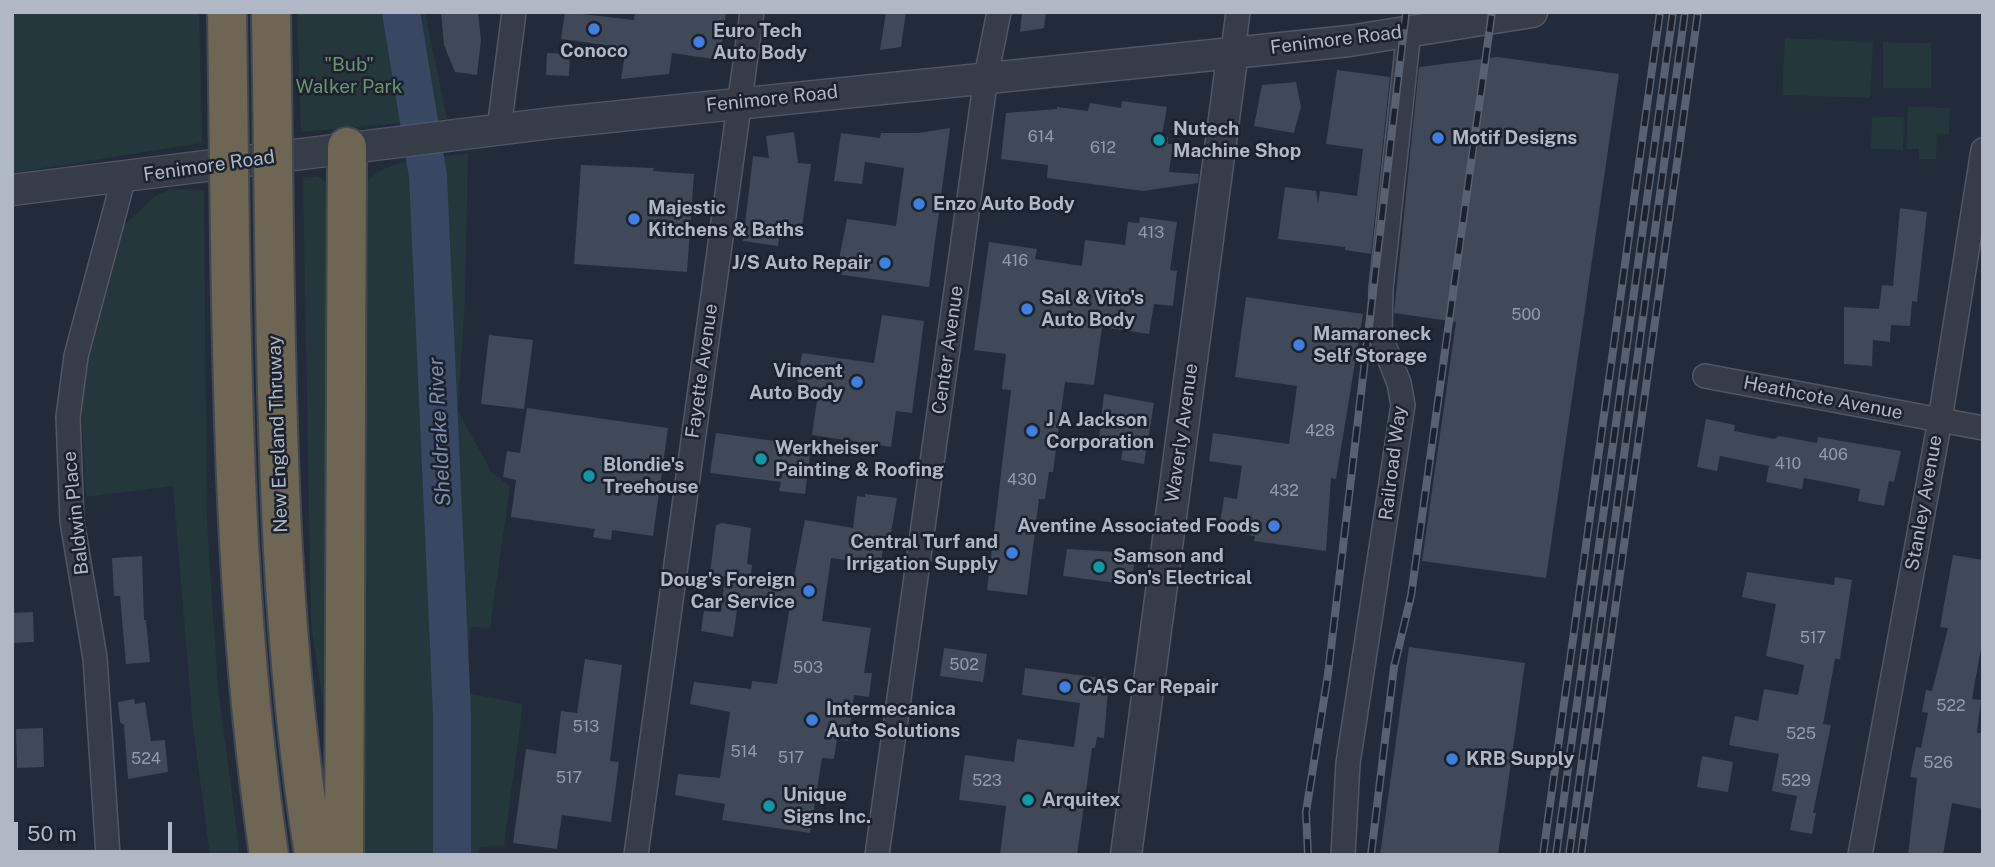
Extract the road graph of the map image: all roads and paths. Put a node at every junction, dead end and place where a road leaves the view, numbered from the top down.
1 (227, 12) edge
2 (271, 12) edge
3 (514, 12) edge
4 (752, 12) edge
5 (999, 12) edge
6 (1238, 12) edge
7 (1532, 12) edge
8 (1409, 31) junction
9 (1233, 51) junction
10 (986, 77) junction
11 (738, 103) junction
12 (499, 129) junction
13 (348, 147) junction
14 (1983, 150) edge
15 (124, 177) junction
16 (12, 190) edge
17 (1705, 376) dead end
18 (1940, 420) junction
19 (1983, 428) edge
20 (108, 855) edge
21 (269, 855) edge
22 (313, 855) edge
23 (344, 855) edge
24 (635, 855) edge
25 (877, 855) edge
26 (1126, 855) edge
27 (1343, 855) edge
28 (1860, 855) edge

1 - 21 highway, bridge
2 - 22 highway, New England Thruway, bridge
3 - 12 street
4 - 11 street, Fayette Avenue
5 - 10 street, Center Avenue
6 - 9 street, Waverly Avenue
7 - 8 street, Fenimore Road
8 - 9 street, Fenimore Road
8 - 27 street, Railroad Way
9 - 10 street, Fenimore Road
9 - 26 street, Waverly Avenue
10 - 11 street, Fenimore Road
10 - 25 street, Center Avenue
11 - 12 street, Fenimore Road
11 - 24 street, Fayette Avenue
12 - 13 street, Fenimore Road
13 - 15 street, Fenimore Road
13 - 23 highway
14 - 18 street, Stanley Avenue
15 - 16 street, Fenimore Road
15 - 20 street, Baldwin Place
17 - 18 street, Heathcote Avenue
18 - 19 street, Heathcote Avenue
18 - 28 street, Stanley Avenue

